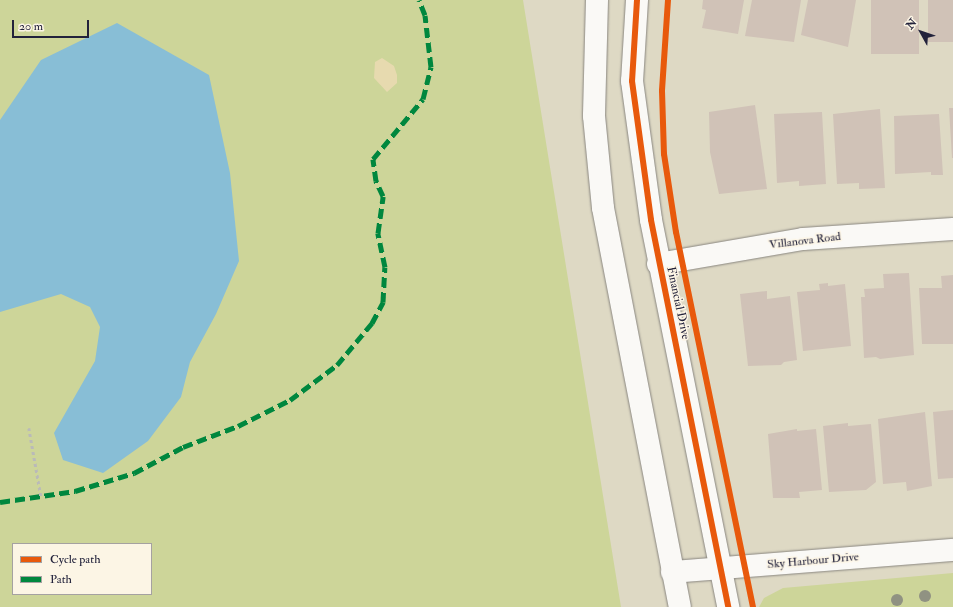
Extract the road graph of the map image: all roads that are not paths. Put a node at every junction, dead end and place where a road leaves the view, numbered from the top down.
1 (597, 0) edge
2 (637, 0) edge
3 (953, 229) edge
4 (658, 264) junction
5 (953, 550) edge
6 (721, 569) junction
7 (672, 572) junction
8 (680, 607) edge
9 (728, 607) edge

1 - 7 street
2 - 4 street, Financial Drive
3 - 4 street, Villanova Road
4 - 6 street, Financial Drive
5 - 6 street, Sky Harbour Drive
6 - 7 street, Sky Harbour Drive
6 - 9 street, Financial Drive
7 - 8 street

